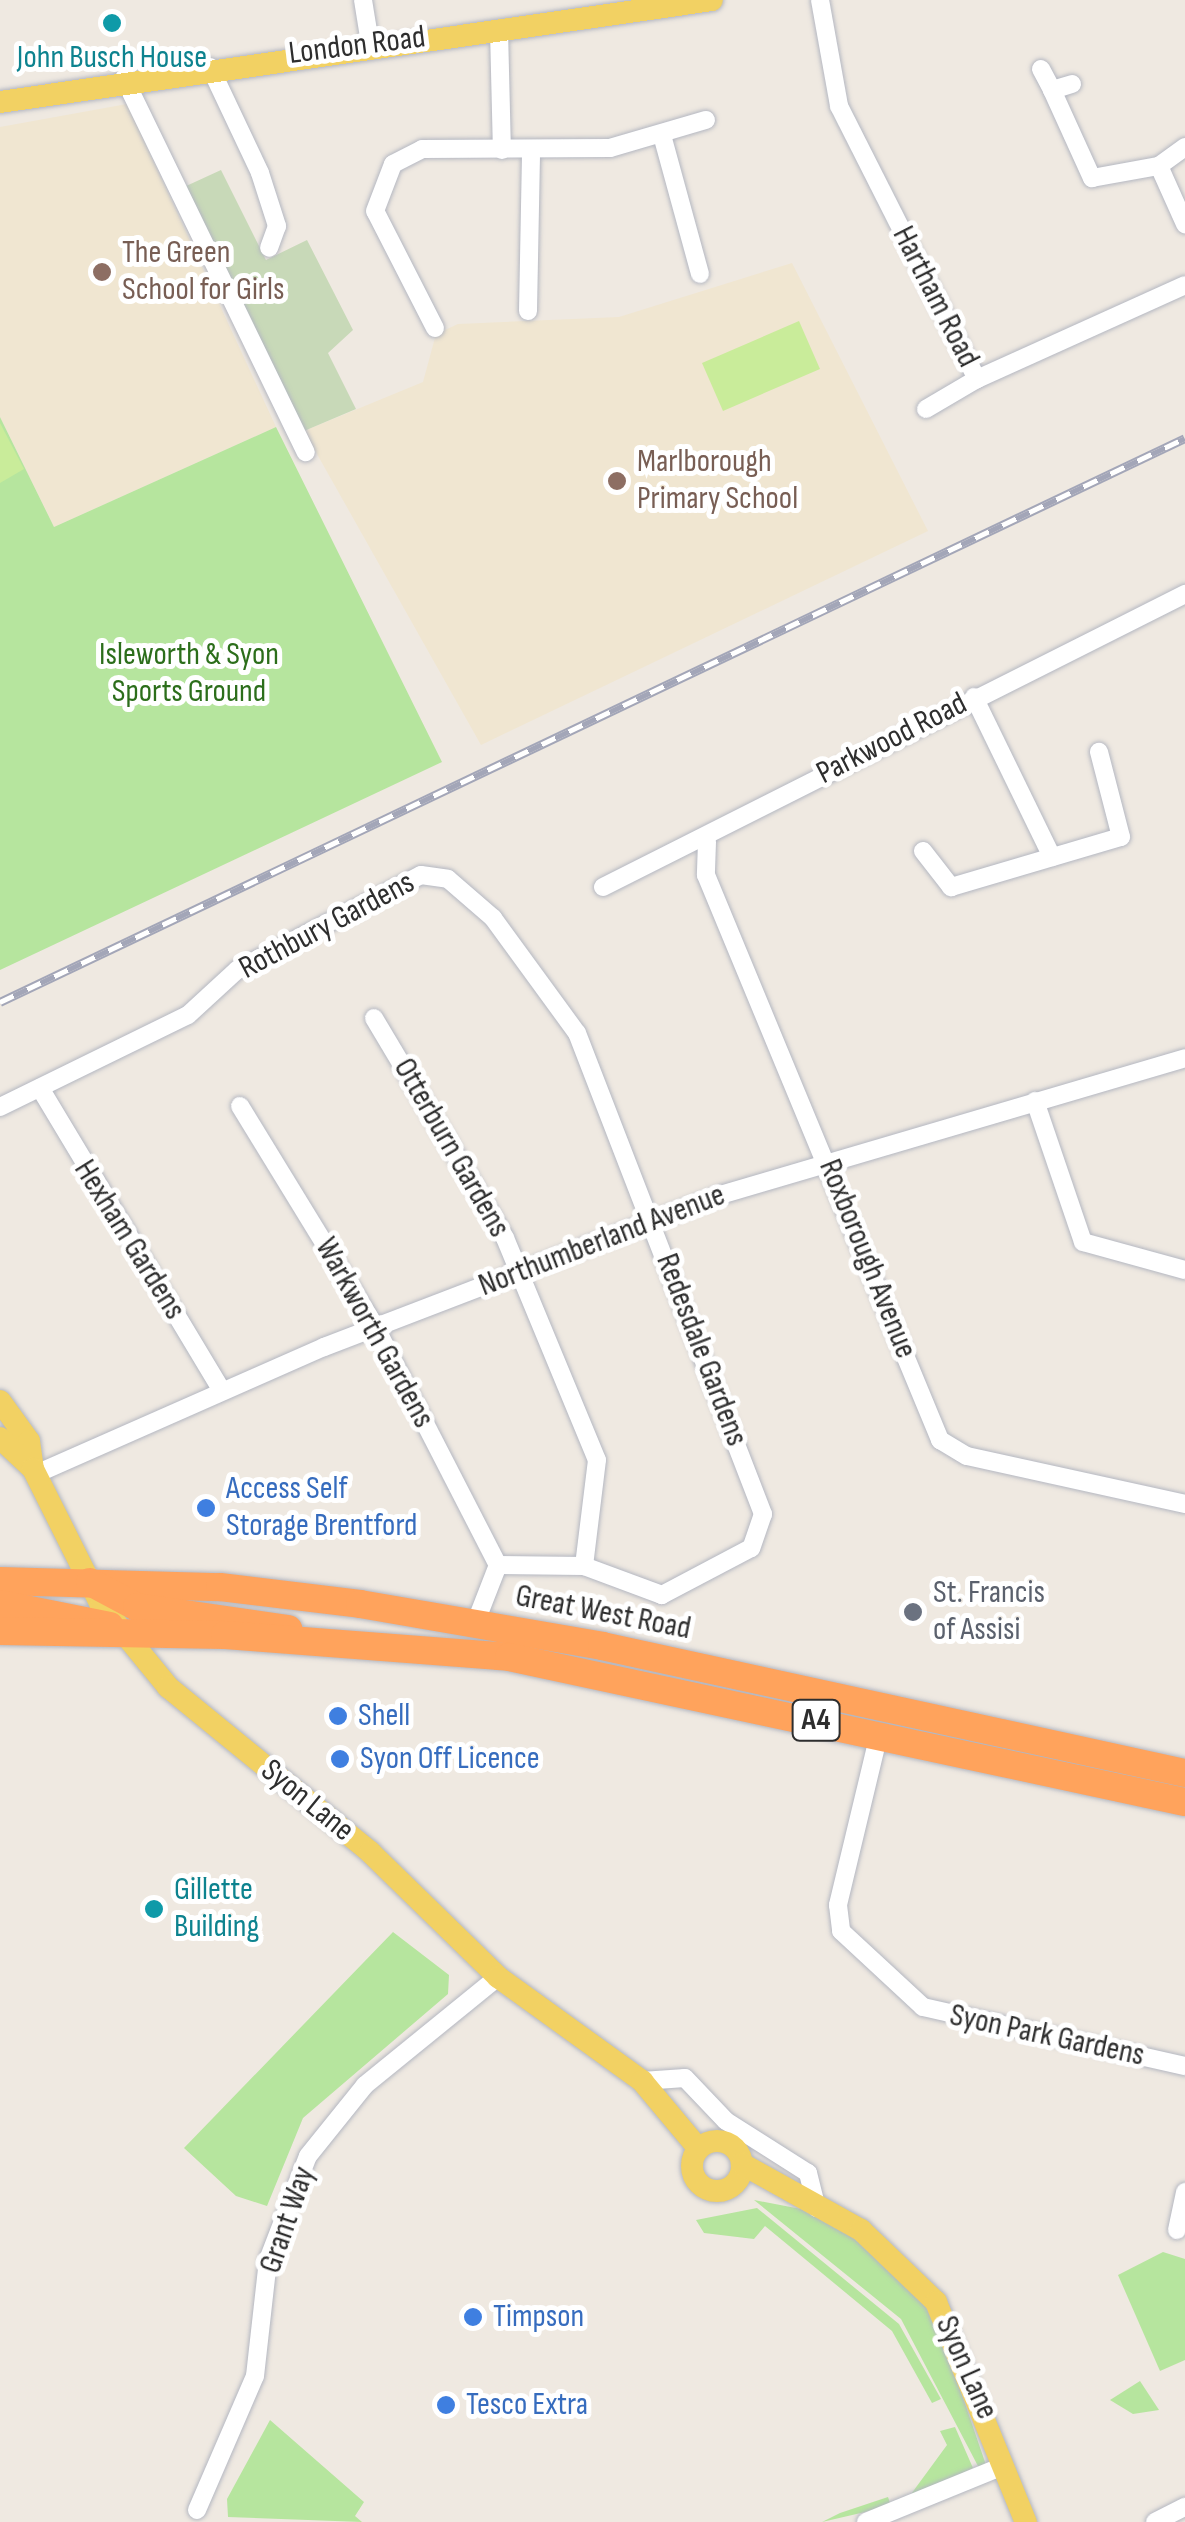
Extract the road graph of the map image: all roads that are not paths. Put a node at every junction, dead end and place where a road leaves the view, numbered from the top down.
1 (363, 0) edge
2 (712, 0) edge
3 (820, 0) edge
4 (651, 4) edge
5 (500, 30) junction
6 (370, 44) junction
7 (210, 67) junction
8 (1041, 69) dead end
9 (124, 78) junction
10 (1072, 84) dead end
11 (1052, 90) junction
12 (1, 99) edge
13 (706, 120) dead end
14 (662, 135) junction
15 (1185, 146) edge
16 (502, 150) junction
17 (531, 153) junction
18 (1160, 166) junction
19 (1185, 224) edge
20 (269, 248) dead end
21 (700, 274) dead end
22 (1185, 285) edge
23 (528, 311) dead end
24 (435, 328) dead end
25 (977, 379) junction
26 (926, 408) dead end
27 (306, 452) dead end
28 (1185, 594) edge
29 (974, 697) junction
30 (1099, 752) dead end
31 (707, 842) junction
32 (923, 851) dead end
33 (1052, 858) junction
34 (448, 879) joint
35 (602, 887) dead end
36 (374, 1018) dead end
37 (1185, 1058) edge
38 (40, 1088) junction
39 (1035, 1101) junction
40 (240, 1106) dead end
41 (0, 1107) edge
42 (826, 1159) junction
43 (653, 1221) junction
44 (1185, 1270) edge
45 (520, 1274) junction
46 (376, 1328) junction
47 (221, 1389) junction
48 (0, 1401) edge
49 (0, 1438) edge
50 (34, 1471) junction
51 (1185, 1504) edge
52 (498, 1565) junction
53 (584, 1566) junction
54 (87, 1580) junction
55 (0, 1581) edge
56 (0, 1604) edge
57 (474, 1624) junction
58 (0, 1630) edge
59 (120, 1632) junction
60 (332, 1643) junction
61 (879, 1734) junction
62 (1185, 1773) edge
63 (1185, 1802) edge
64 (498, 1977) junction
65 (1185, 2066) edge
66 (642, 2081) junction
67 (698, 2148) junction
68 (742, 2164) junction
69 (732, 2186) junction
70 (1185, 2192) edge
71 (785, 2195) junction
72 (817, 2208) junction
73 (1177, 2230) dead end
74 (1003, 2466) junction
75 (192, 2506) dead end
76 (1185, 2507) edge
77 (866, 2522) edge
78 (1026, 2522) edge
79 (1155, 2522) edge

1 - 6 street
2 - 4 main road, London Road
3 - 25 street, Hartham Road
4 - 5 main road, London Road
5 - 6 main road, London Road
5 - 16 street
6 - 7 main road, London Road
7 - 9 main road, London Road
7 - 20 street
8 - 11 street
9 - 12 main road, London Road
9 - 27 street
10 - 11 street
11 - 18 street
13 - 14 street
14 - 17 street
14 - 21 street
15 - 18 street
16 - 17 street
16 - 24 street
17 - 23 street
18 - 19 street
22 - 25 street, Hartham Road
25 - 26 street
28 - 29 street, Parkwood Road
29 - 31 street, Parkwood Road
29 - 33 street
30 - 33 street
31 - 35 street, Parkwood Road
31 - 42 street, Roxborough Avenue
32 - 33 street
34 - 38 street, Rothbury Gardens
34 - 43 street, Redesdale Gardens
36 - 45 street, Otterburn Gardens
37 - 39 street, Northumberland Avenue
38 - 41 street, Rothbury Gardens
38 - 47 street, Hexham Gardens
39 - 42 street, Northumberland Avenue
39 - 44 street
40 - 46 street, Warkworth Gardens
42 - 43 street, Northumberland Avenue
42 - 51 street, Roxborough Avenue
43 - 45 street, Northumberland Avenue
43 - 53 street, Redesdale Gardens
45 - 46 street, Northumberland Avenue
45 - 53 street, Otterburn Gardens
46 - 47 street, Northumberland Avenue
46 - 52 street, Warkworth Gardens
47 - 50 street, Northumberland Avenue
48 - 50 main road, Syon Lane
49 - 50 main road, Syon Lane
50 - 54 main road, Syon Lane
52 - 53 street, Redesdale Gardens
52 - 57 street
54 - 55 highway, Great West Road / A4
54 - 57 highway, Great West Road / A4
54 - 59 main road, Syon Lane
54 - 60 highway, A4
56 - 59 highway, A4
57 - 62 highway, Great West Road / A4
58 - 59 highway, Great West Road / A4
59 - 60 highway, Great West Road / A4
59 - 64 main road, Syon Lane
60 - 61 highway, Great West Road / A4
61 - 63 highway, Great West Road / A4
61 - 65 street, Syon Park Gardens
64 - 66 main road, Syon Lane
64 - 75 street, Grant Way
66 - 67 main road, Syon Lane
66 - 72 street
67 - 68 main road, Syon Lane
67 - 69 main road, Syon Lane
68 - 69 main road
68 - 71 main road, Syon Lane
69 - 71 main road, Syon Lane
70 - 73 street
71 - 72 main road, Syon Lane
72 - 74 main road, Syon Lane
74 - 77 street
74 - 78 main road, Syon Lane
76 - 79 street

